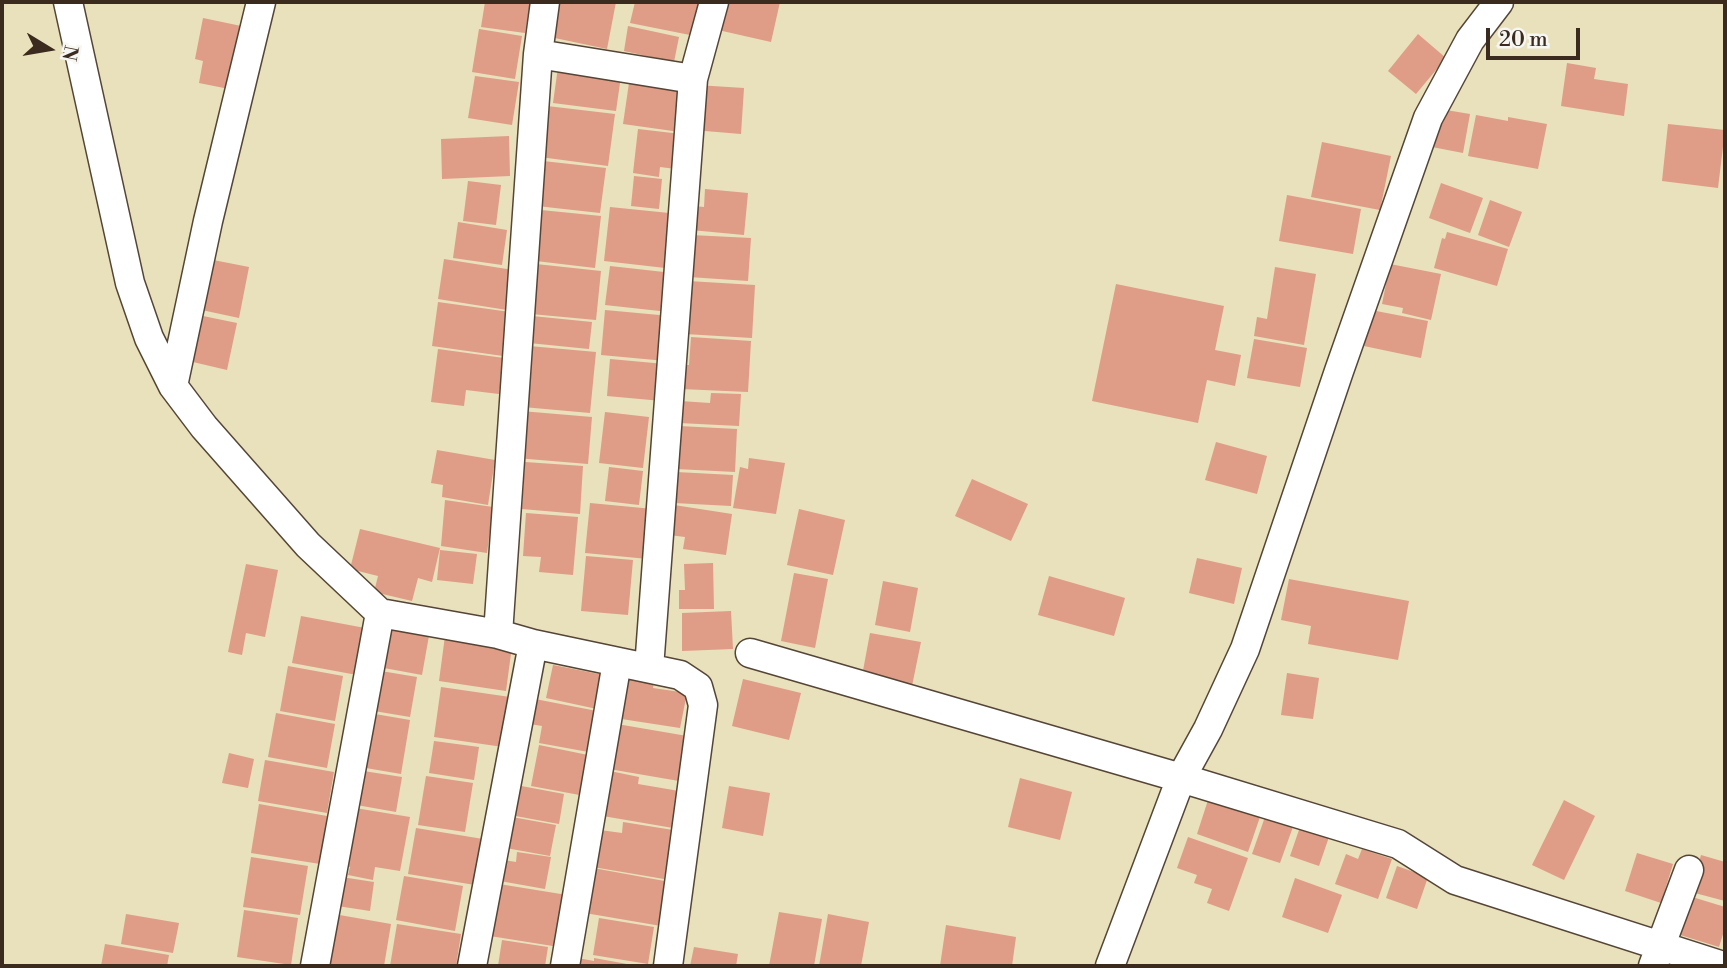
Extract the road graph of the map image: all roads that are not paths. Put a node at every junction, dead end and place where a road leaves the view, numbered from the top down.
1 (68, 2) edge
2 (261, 2) edge
3 (545, 2) edge
4 (714, 2) edge
5 (1499, 2) edge
6 (538, 54) junction
7 (693, 79) junction
8 (173, 386) junction
9 (380, 612) junction
10 (498, 635) junction
11 (533, 645) junction
12 (750, 653) dead end
13 (617, 662) junction
14 (649, 668) junction
15 (1181, 778) junction
16 (1689, 870) dead end
17 (1657, 957) edge
18 (314, 966) edge
19 (472, 966) edge
20 (565, 966) edge
21 (668, 966) edge
22 (1110, 966) edge
23 (1723, 966) edge

1 - 8 street
2 - 8 street
3 - 6 street
4 - 7 street
5 - 15 street
6 - 7 street
6 - 10 street
7 - 14 street
8 - 9 street
9 - 10 street
9 - 18 street
10 - 11 street
11 - 13 street
11 - 19 street
12 - 15 street
13 - 14 street
13 - 20 street
14 - 21 street
15 - 17 street
15 - 22 street
16 - 17 street
17 - 23 street

